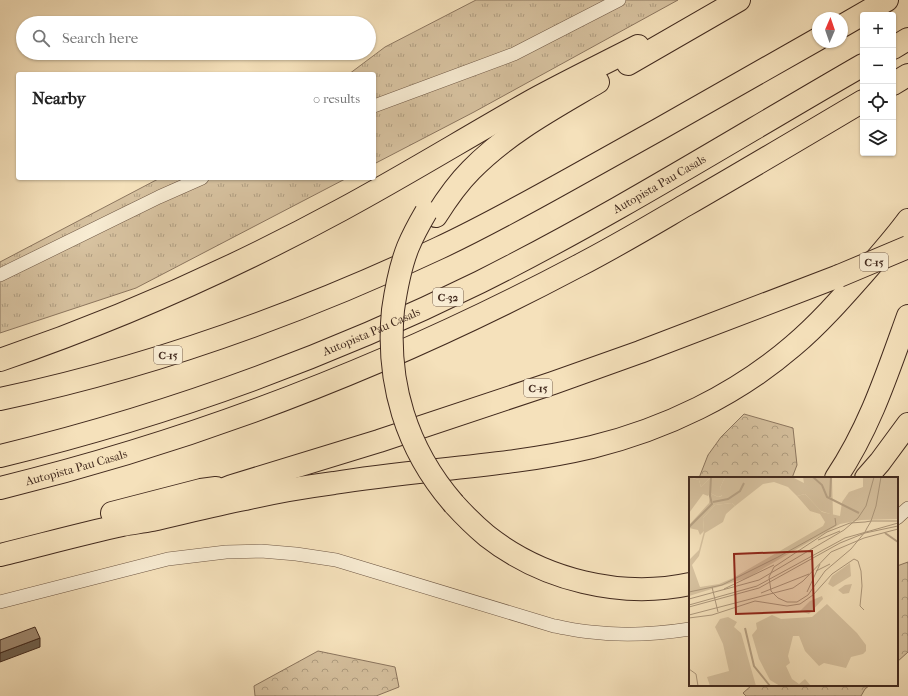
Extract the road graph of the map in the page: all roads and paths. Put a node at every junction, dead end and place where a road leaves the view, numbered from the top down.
1 (619, 0) edge
2 (717, 0) edge
3 (739, 0) edge
4 (888, 0) edge
5 (848, 23) edge
6 (908, 39) edge
7 (812, 42) edge
8 (638, 46) junction
9 (896, 46) edge
10 (860, 67) edge
11 (908, 75) edge
12 (896, 82) edge
13 (860, 103) edge
14 (376, 105) edge
15 (197, 180) edge
16 (431, 214) junction
17 (908, 220) edge
18 (908, 247) edge
19 (0, 275) edge
20 (908, 316) edge
21 (0, 360) edge
22 (0, 399) edge
23 (908, 424) edge
24 (0, 456) edge
25 (837, 477) edge
26 (867, 477) edge
27 (232, 486) junction
28 (0, 488) edge
29 (458, 501) junction
30 (908, 508) edge
31 (898, 517) edge
32 (124, 524) junction
33 (0, 541) edge
34 (0, 555) edge
35 (689, 573) edge
36 (689, 584) edge
37 (0, 602) edge
38 (689, 629) edge

1 - 14 street
2 - 8 highway
3 - 16 highway
4 - 5 highway
6 - 9 highway
7 - 22 highway, C-15
8 - 16 highway
8 - 21 highway
10 - 24 highway, Autopista Pau Casals / C-32
11 - 12 highway
13 - 28 highway, Autopista Pau Casals / C-32
15 - 19 street
16 - 29 highway
17 - 32 highway
18 - 27 highway, C-15, bridge
20 - 25 highway
23 - 26 highway
27 - 32 highway, C-15
27 - 33 highway
29 - 35 highway
29 - 36 highway
30 - 31 street
32 - 34 highway, C-15
37 - 38 street

